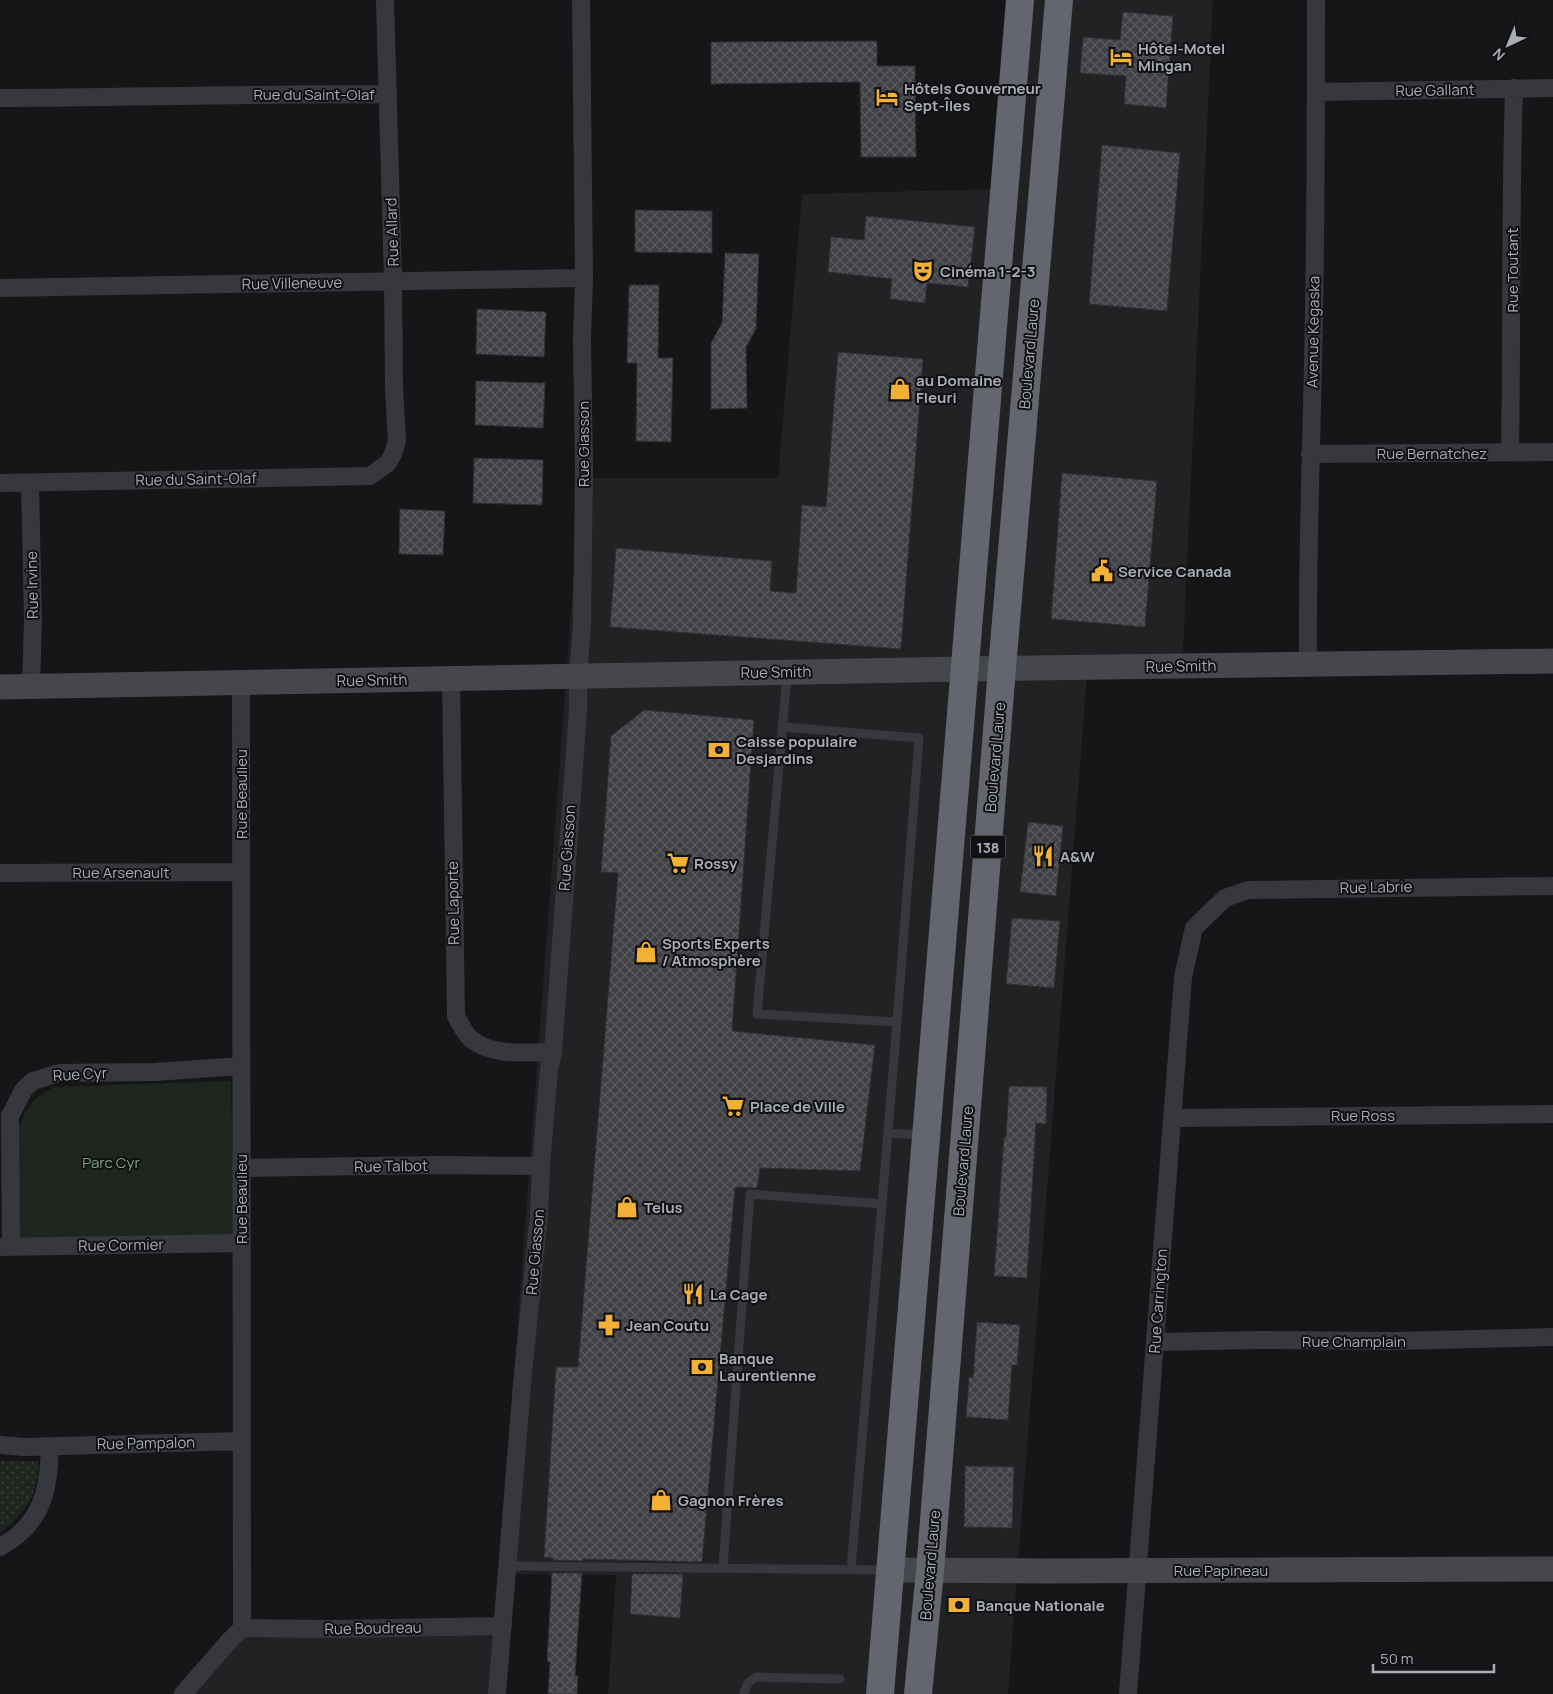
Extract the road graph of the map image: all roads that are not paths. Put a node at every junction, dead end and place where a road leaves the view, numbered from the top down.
1 (385, 0) edge
2 (581, 0) edge
3 (1020, 0) edge
4 (1059, 0) edge
5 (1316, 0) edge
6 (1514, 88) junction
7 (1553, 88) edge
8 (1316, 92) junction
9 (388, 94) junction
10 (0, 98) edge
11 (584, 278) junction
12 (393, 281) junction
13 (0, 288) edge
14 (1510, 452) junction
15 (1553, 452) edge
16 (1310, 454) junction
17 (388, 463) joint
18 (0, 483) edge
19 (30, 483) junction
20 (1553, 661) edge
21 (1308, 664) junction
22 (1002, 668) junction
23 (964, 669) junction
24 (787, 672) junction
25 (578, 676) junction
26 (450, 678) junction
27 (241, 682) junction
28 (31, 686) junction
29 (0, 687) edge
30 (782, 727) junction
31 (241, 872) junction
32 (0, 873) edge
33 (1553, 886) edge
34 (1208, 915) joint
35 (897, 1022) junction
36 (553, 1052) junction
37 (241, 1066) junction
38 (1553, 1114) edge
39 (1173, 1118) junction
40 (888, 1133) junction
41 (925, 1135) junction
42 (541, 1166) junction
43 (242, 1168) junction
44 (882, 1204) junction
45 (242, 1243) junction
46 (6, 1247) edge
47 (1553, 1337) edge
48 (1155, 1342) junction
49 (242, 1441) junction
50 (0, 1445) edge
51 (50, 1446) junction
52 (0, 1547) edge
53 (507, 1566) junction
54 (723, 1568) junction
55 (851, 1569) junction
56 (1553, 1569) edge
57 (890, 1570) junction
58 (1137, 1570) junction
59 (930, 1571) junction
60 (503, 1626) junction
61 (242, 1628) junction
62 (840, 1679) dead end
63 (183, 1694) edge
64 (498, 1694) edge
65 (743, 1694) edge
66 (880, 1694) edge
67 (918, 1694) edge
68 (1128, 1694) edge

1 - 9 street, Rue Allard
2 - 11 street, Rue Giasson
3 - 23 highway, 138
4 - 22 highway, Boulevard Laure / 138
5 - 8 street, Avenue Kegaska
6 - 7 street, Rue Gallant
6 - 8 street, Rue Gallant
6 - 14 street, Rue Toutant
8 - 16 street, Avenue Kegaska
9 - 10 street, Rue du Saint-Olaf
9 - 12 street, Rue Allard
11 - 12 street, Rue Villeneuve
11 - 25 street, Rue Giasson
12 - 13 street, Rue Villeneuve
12 - 17 street, Rue Allard
14 - 15 street, Rue Bernatchez
14 - 16 street, Rue Bernatchez
16 - 21 street, Avenue Kegaska
17 - 19 street, Rue du Saint-Olaf
18 - 19 street, Rue du Saint-Olaf
19 - 28 street, Rue Irvine
20 - 21 street, Rue Smith
21 - 22 street, Rue Smith
22 - 23 street, Rue Smith
22 - 59 highway, Boulevard Laure / 138
23 - 24 street, Rue Smith
23 - 41 highway, 138
24 - 25 street, Rue Smith
24 - 30 lane
25 - 26 street, Rue Smith
25 - 36 street, Rue Giasson
26 - 27 street, Rue Smith
26 - 36 street, Rue Laporte
27 - 28 street, Rue Smith
27 - 31 street, Rue Beaulieu
28 - 29 street, Rue Smith
30 - 35 lane
30 - 35 lane
31 - 32 street, Rue Arsenault
31 - 37 street, Rue Beaulieu
33 - 34 street, Rue Labrie
34 - 39 street, Rue Carrington
35 - 40 lane
36 - 42 street, Rue Giasson
37 - 43 street, Rue Beaulieu
37 - 46 street, Rue Cyr
38 - 39 street, Rue Ross
39 - 48 street, Rue Carrington
40 - 41 lane
40 - 44 lane
41 - 57 highway, 138
42 - 43 street, Rue Talbot
42 - 53 street, Rue Giasson
43 - 45 street, Rue Beaulieu
44 - 54 lane
44 - 55 lane
45 - 46 street, Rue Cormier
45 - 49 street, Rue Beaulieu
47 - 48 street, Rue Champlain
48 - 58 street, Rue Carrington
49 - 51 street, Rue Pampalon
49 - 61 street, Rue Beaulieu
50 - 51 street, Rue Pampalon
51 - 52 street
53 - 54 lane
53 - 60 street, Rue Giasson
54 - 55 lane
55 - 57 lane
56 - 58 street, Rue Papineau
57 - 59 street, Rue Papineau
57 - 66 highway, 138
58 - 59 street, Rue Papineau
58 - 68 street, Rue Carrington
59 - 67 highway, Boulevard Laure / 138
60 - 61 street, Rue Boudreau
60 - 64 street, Rue Giasson
61 - 63 street
62 - 65 lane

